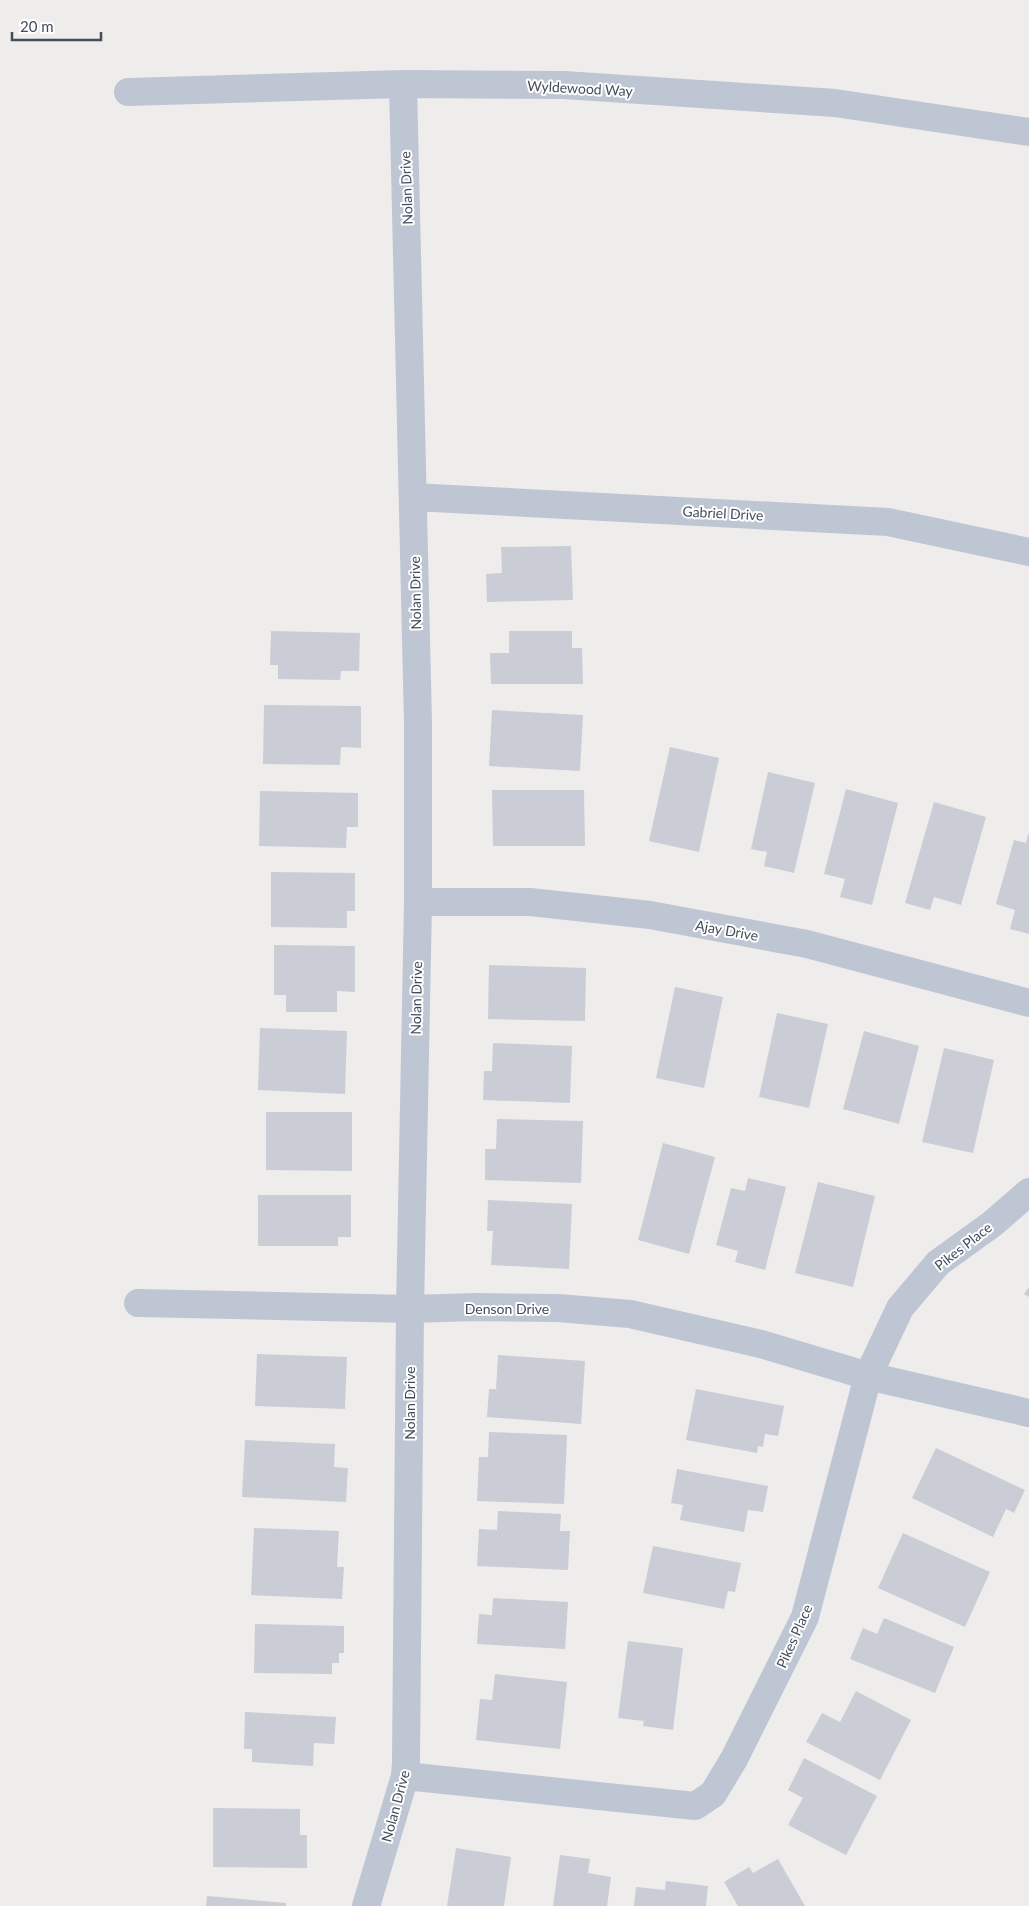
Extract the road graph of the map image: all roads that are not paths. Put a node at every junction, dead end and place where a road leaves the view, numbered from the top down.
1 (403, 84) junction
2 (128, 92) dead end
3 (1029, 132) edge
4 (413, 496) junction
5 (1029, 552) edge
6 (418, 902) junction
7 (1029, 1003) edge
8 (1029, 1192) edge
9 (138, 1303) dead end
10 (410, 1309) junction
11 (868, 1376) junction
12 (1029, 1413) edge
13 (405, 1776) junction
14 (366, 1906) edge

1 - 2 street, Wyldewood Way
1 - 3 street, Wyldewood Way
1 - 4 street, Nolan Drive
4 - 5 street, Gabriel Drive
4 - 6 street, Nolan Drive
6 - 7 street, Ajay Drive
6 - 10 street, Nolan Drive
8 - 11 street, Pikes Place
9 - 10 street, Denson Drive
10 - 11 street, Denson Drive
10 - 13 street, Nolan Drive
11 - 12 street, Denson Drive
11 - 13 street, Pikes Place
13 - 14 street, Nolan Drive

